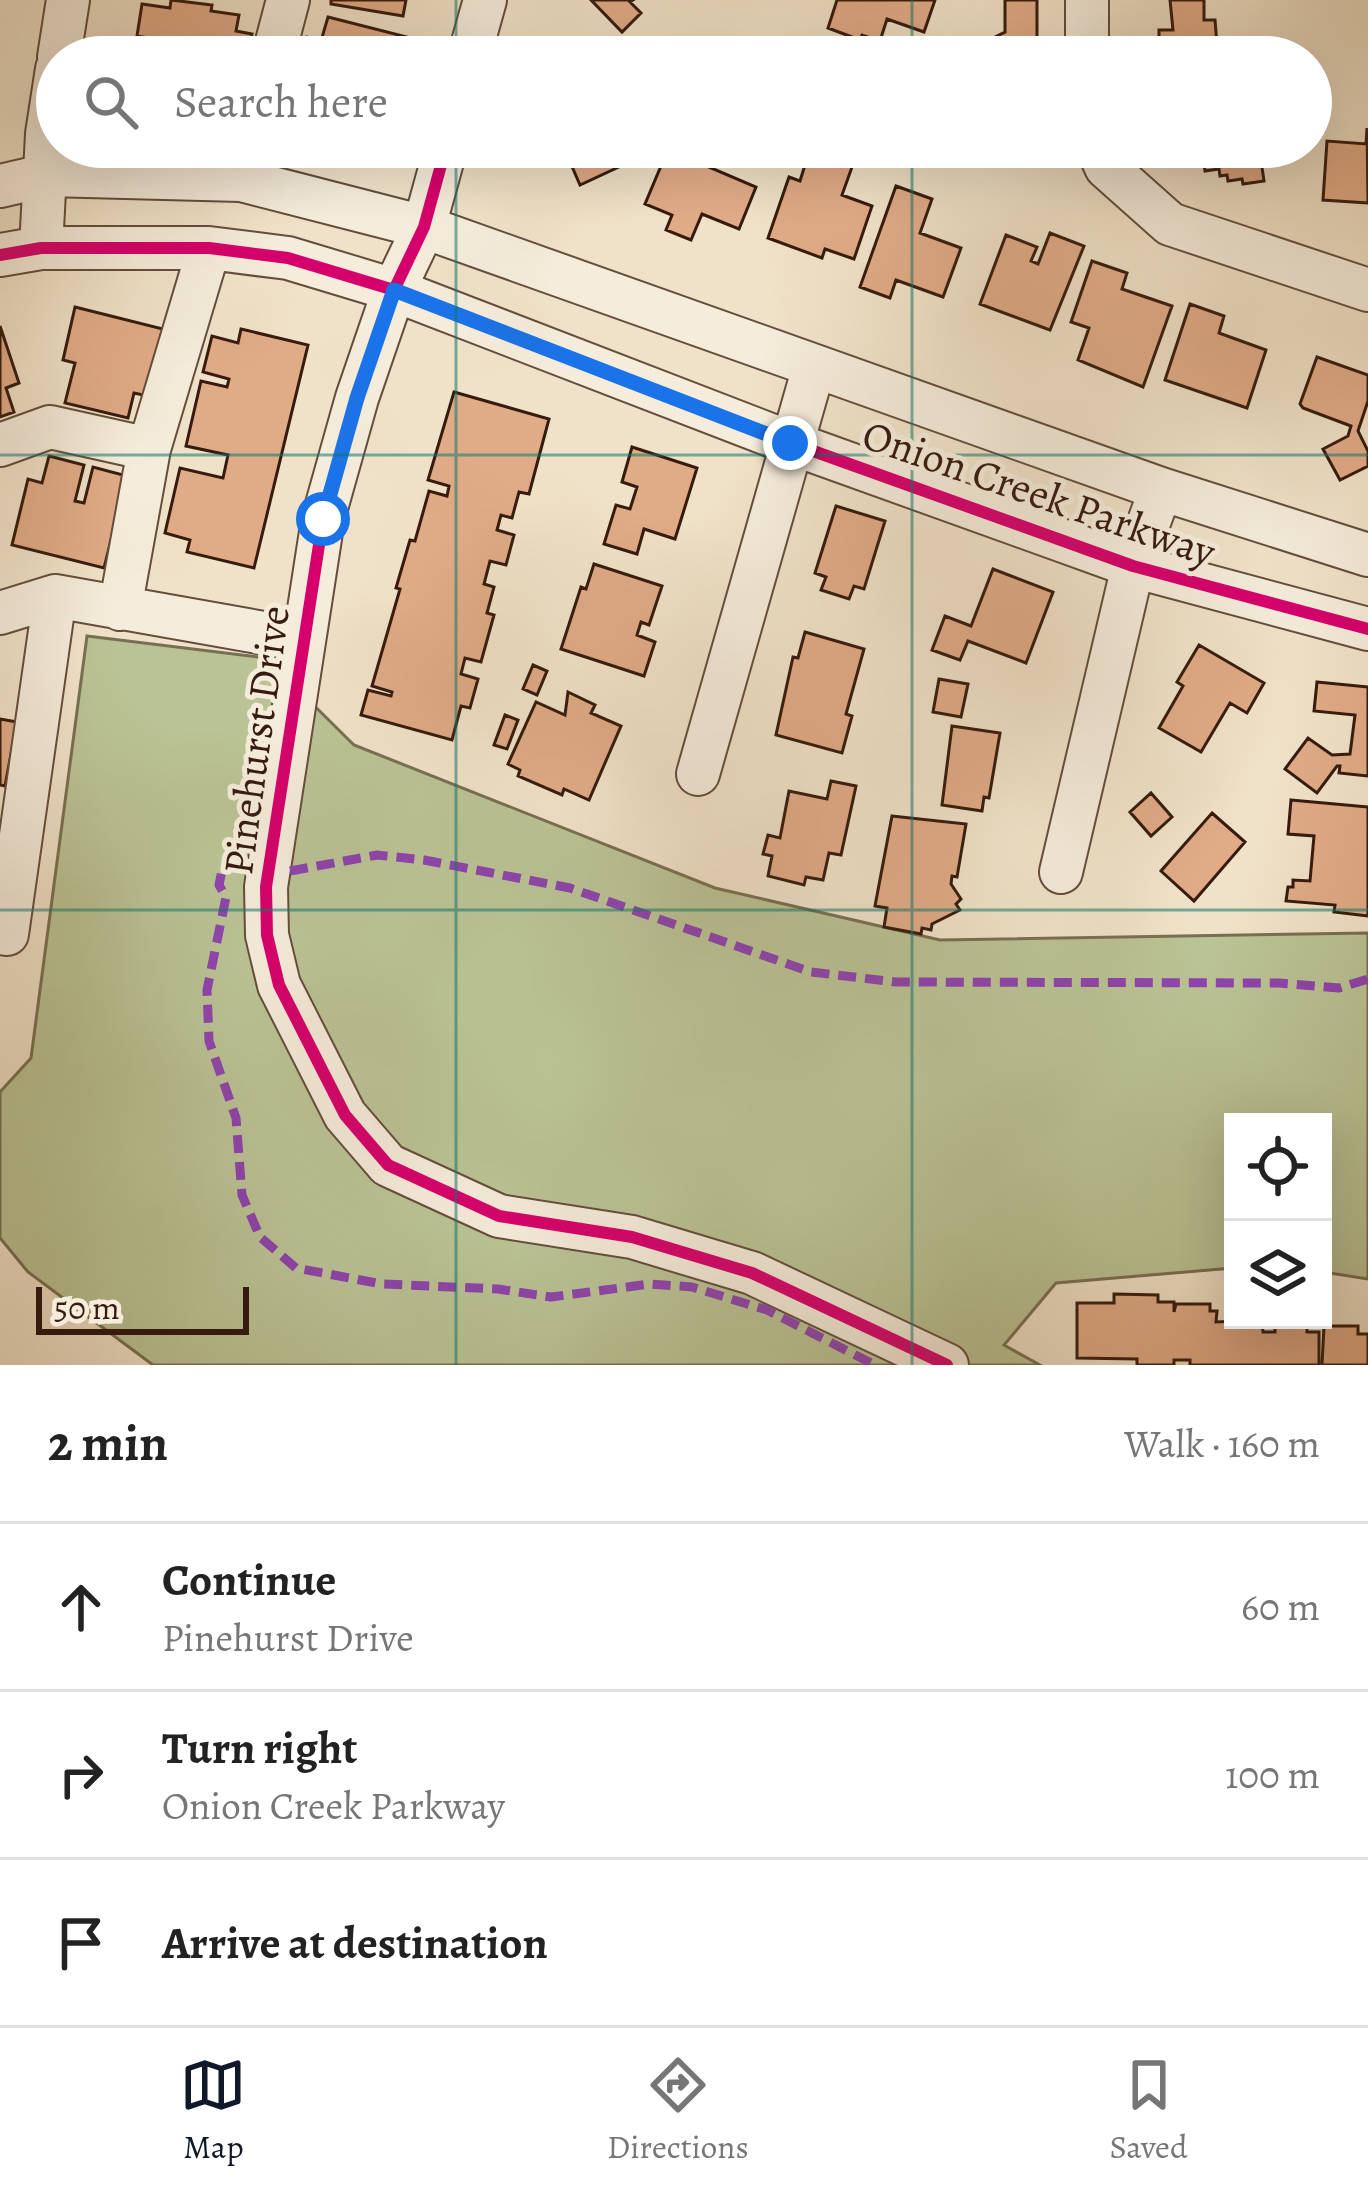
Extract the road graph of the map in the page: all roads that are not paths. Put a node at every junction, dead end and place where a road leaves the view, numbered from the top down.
1 (68, 0) edge
2 (288, 0) edge
3 (485, 0) edge
4 (1087, 0) edge
5 (62, 36) edge
6 (279, 36) edge
7 (476, 36) edge
8 (1087, 36) edge
9 (48, 168) edge
10 (440, 168) edge
11 (1107, 168) edge
12 (48, 175) junction
13 (0, 185) edge
14 (424, 227) junction
15 (208, 248) junction
16 (21, 252) edge
17 (394, 290) junction
18 (1368, 290) edge
19 (814, 367) junction
20 (790, 443) junction
21 (0, 445) edge
22 (149, 449) junction
23 (1160, 489) junction
24 (1368, 555) edge
25 (1133, 566) junction
26 (56, 596) junction
27 (120, 609) junction
28 (0, 613) edge
29 (1368, 629) edge
30 (303, 640) junction
31 (698, 774) dead end
32 (1061, 872) dead end
33 (0, 933) edge
34 (947, 1365) edge

1 - 5 street
2 - 6 street
3 - 7 street
4 - 8 street
9 - 12 street
10 - 14 street, Pinehurst Drive
11 - 18 street
12 - 13 street, Onion Creek Parkway
12 - 14 street, Onion Creek Parkway
12 - 16 street
14 - 17 street, Pinehurst Drive
14 - 19 street, Onion Creek Parkway
15 - 16 street, Onion Creek Parkway
15 - 17 street, Onion Creek Parkway
15 - 22 street
17 - 20 street, Onion Creek Parkway
17 - 30 street, Pinehurst Drive
19 - 20 street
19 - 23 street, Onion Creek Parkway
20 - 25 street, Onion Creek Parkway
20 - 31 street
21 - 22 street
22 - 27 street
23 - 24 street, Onion Creek Parkway
23 - 25 street
25 - 29 street, Onion Creek Parkway
25 - 32 street
26 - 27 street
26 - 28 street
26 - 33 street
27 - 30 street
30 - 34 street, Pinehurst Drive

